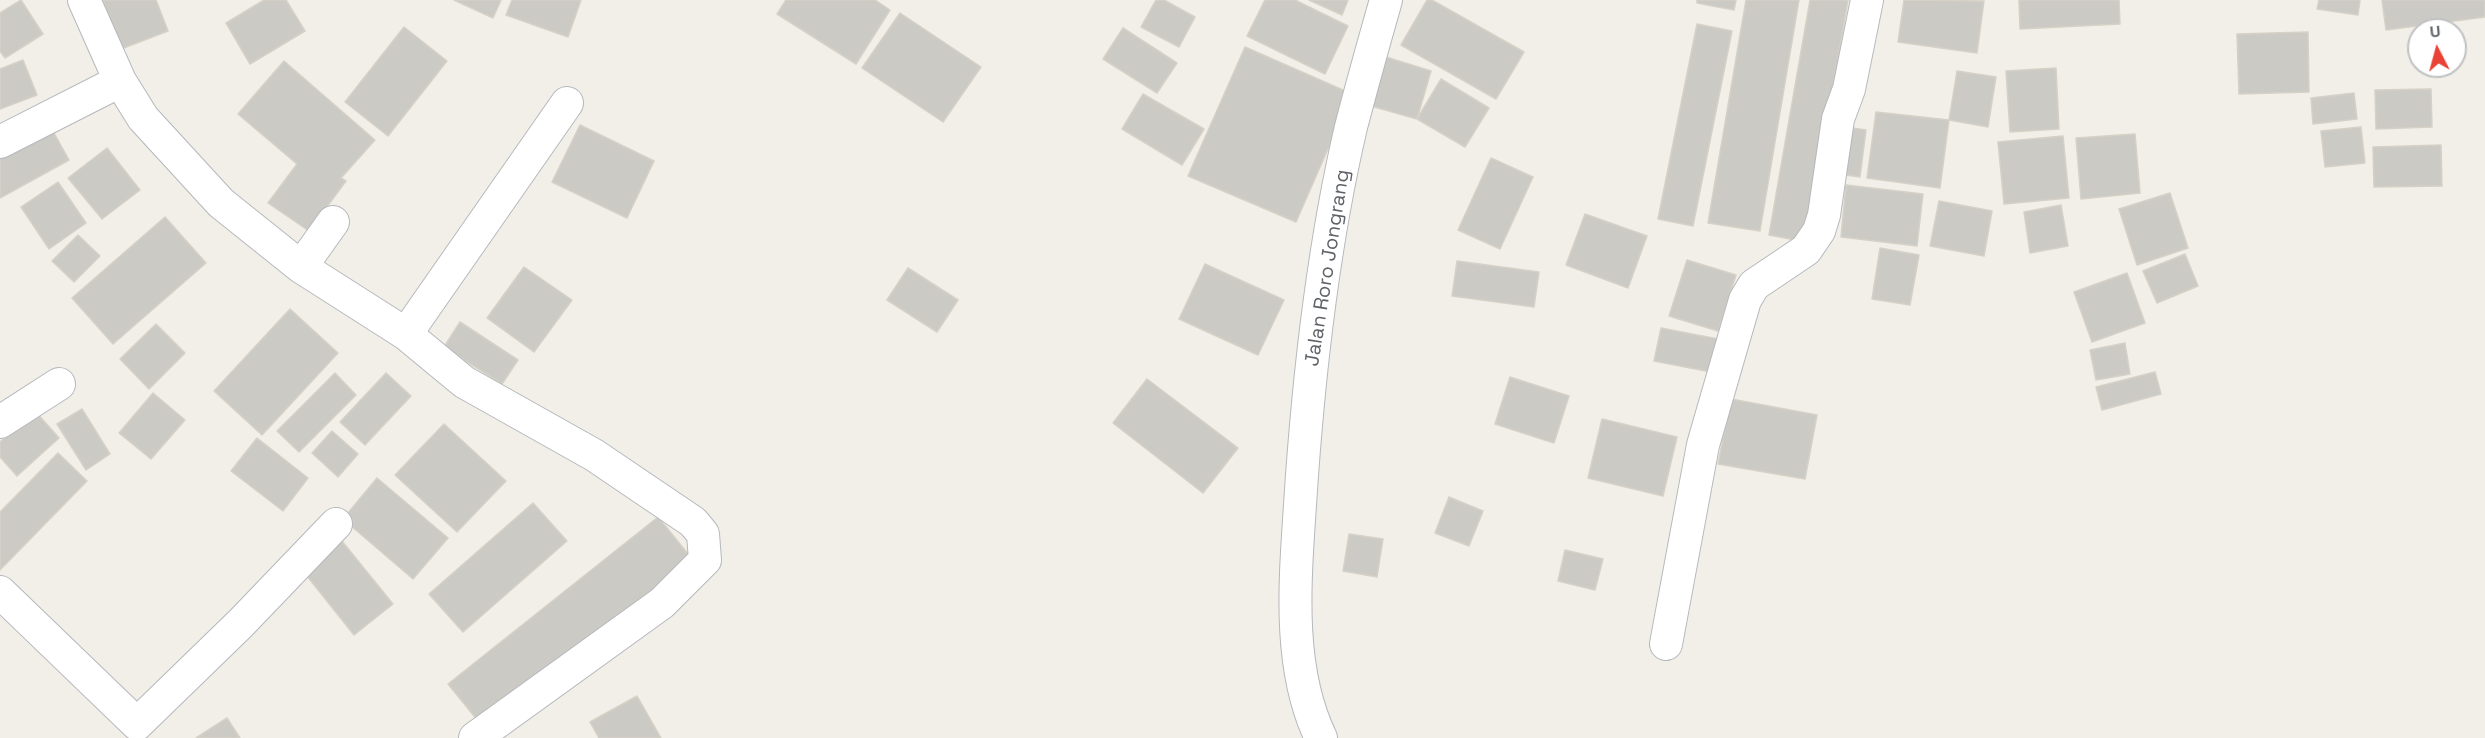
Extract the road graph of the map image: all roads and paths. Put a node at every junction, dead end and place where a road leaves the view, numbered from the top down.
1 (84, 0) edge
2 (1386, 0) edge
3 (1867, 0) edge
4 (120, 81) junction
5 (567, 103) dead end
6 (0, 142) edge
7 (333, 222) dead end
8 (301, 267) junction
9 (406, 334) junction
10 (59, 384) dead end
11 (0, 422) edge
12 (336, 524) dead end
13 (0, 592) edge
14 (1666, 644) dead end
15 (126, 731) edge
16 (475, 738) edge
17 (1321, 738) edge

1 - 4 street
2 - 17 street, Jalan Roro Jongrang
3 - 14 street
4 - 6 street
4 - 8 street
5 - 9 street
7 - 8 street
8 - 9 street
9 - 16 street
10 - 11 street
12 - 15 street
13 - 15 street

